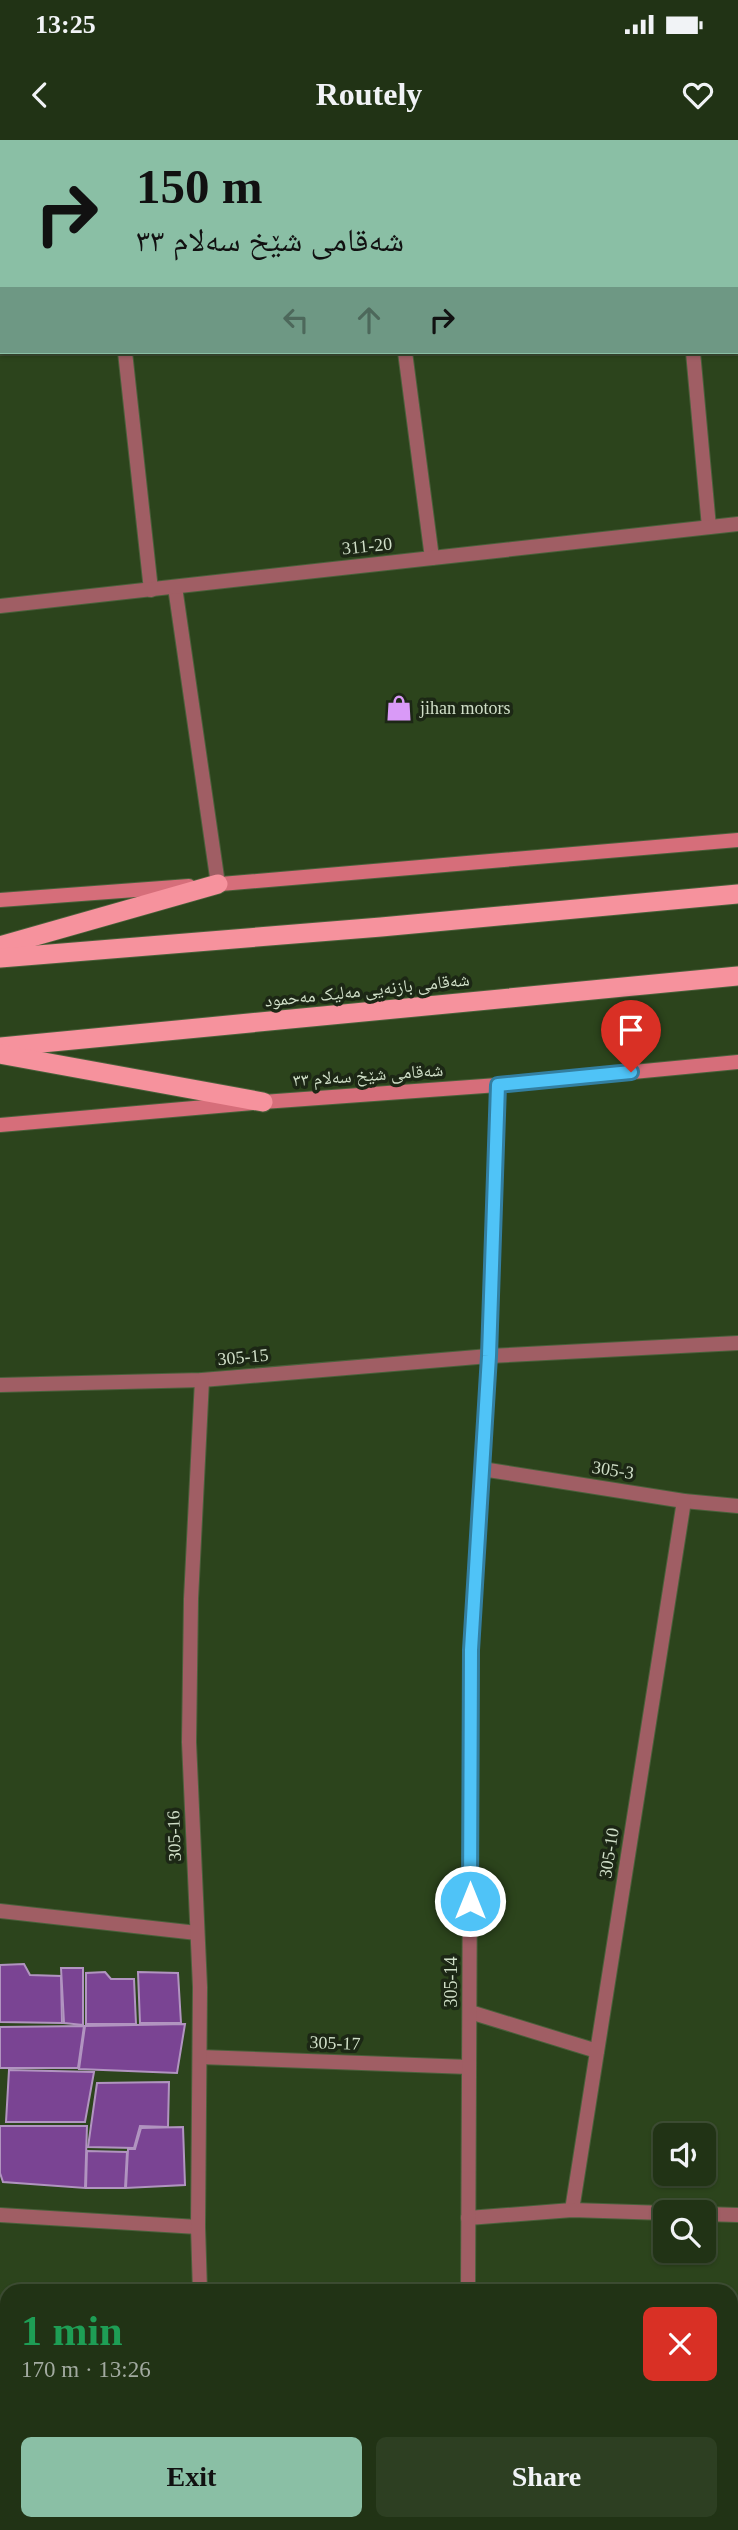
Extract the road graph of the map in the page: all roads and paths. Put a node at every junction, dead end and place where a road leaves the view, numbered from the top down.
1 (125, 354) edge
2 (405, 354) edge
3 (693, 354) edge
4 (738, 524) edge
5 (709, 527) junction
6 (432, 558) junction
7 (175, 587) junction
8 (151, 590) junction
9 (0, 606) edge
10 (738, 840) edge
11 (218, 884) junction
12 (738, 894) edge
13 (0, 900) edge
14 (0, 946) edge
15 (0, 958) edge
16 (738, 976) edge
17 (0, 1048) edge
18 (0, 1054) edge
19 (738, 1062) edge
20 (498, 1085) junction
21 (263, 1101) junction
22 (0, 1125) edge
23 (738, 1343) edge
24 (489, 1356) junction
25 (202, 1380) junction
26 (0, 1385) edge
27 (482, 1469) junction
28 (684, 1501) junction
29 (738, 1506) edge
30 (0, 1911) edge
31 (197, 1933) junction
32 (470, 2012) junction
33 (597, 2051) junction
34 (200, 2057) junction
35 (470, 2067) junction
36 (572, 2210) junction
37 (653, 2213) edge
38 (0, 2215) edge
39 (716, 2215) edge
40 (738, 2216) edge
41 (467, 2218) junction
42 (198, 2227) junction
43 (200, 2284) edge
44 (468, 2284) edge

1 - 8 street
2 - 6 street
3 - 5 street
4 - 5 street, 311-20
5 - 6 street, 311-20
6 - 7 street, 311-20
7 - 8 street, 311-20
7 - 11 street
8 - 9 street, 311-20
10 - 11 main road
11 - 13 main road
11 - 14 highway
12 - 15 highway
16 - 17 highway, شەقامی بازنەیی مەلیک مەحمود
18 - 21 highway
19 - 20 main road, شەقامی شێخ سەلام ٣٣
20 - 21 main road, شەقامی شێخ سەلام ٣٣
20 - 24 street, 305-14
21 - 22 main road, شەقامی شێخ سەلام ٣٣
23 - 24 street, 305-15
24 - 25 street, 305-15
24 - 27 street, 305-14
25 - 26 street, 305-15
25 - 31 street, 305-16
27 - 28 street, 305-3
27 - 32 street, 305-14
28 - 29 street, 305-3
28 - 33 street, 305-10
30 - 31 street
31 - 34 street, 305-16
32 - 33 street
32 - 35 street, 305-14
33 - 36 street, 305-10
34 - 35 street, 305-17
34 - 42 street, 305-16
35 - 41 street, 305-14
36 - 37 street
36 - 41 street
38 - 42 street
39 - 40 street
41 - 44 street, 305-14
42 - 43 street, 305-16

